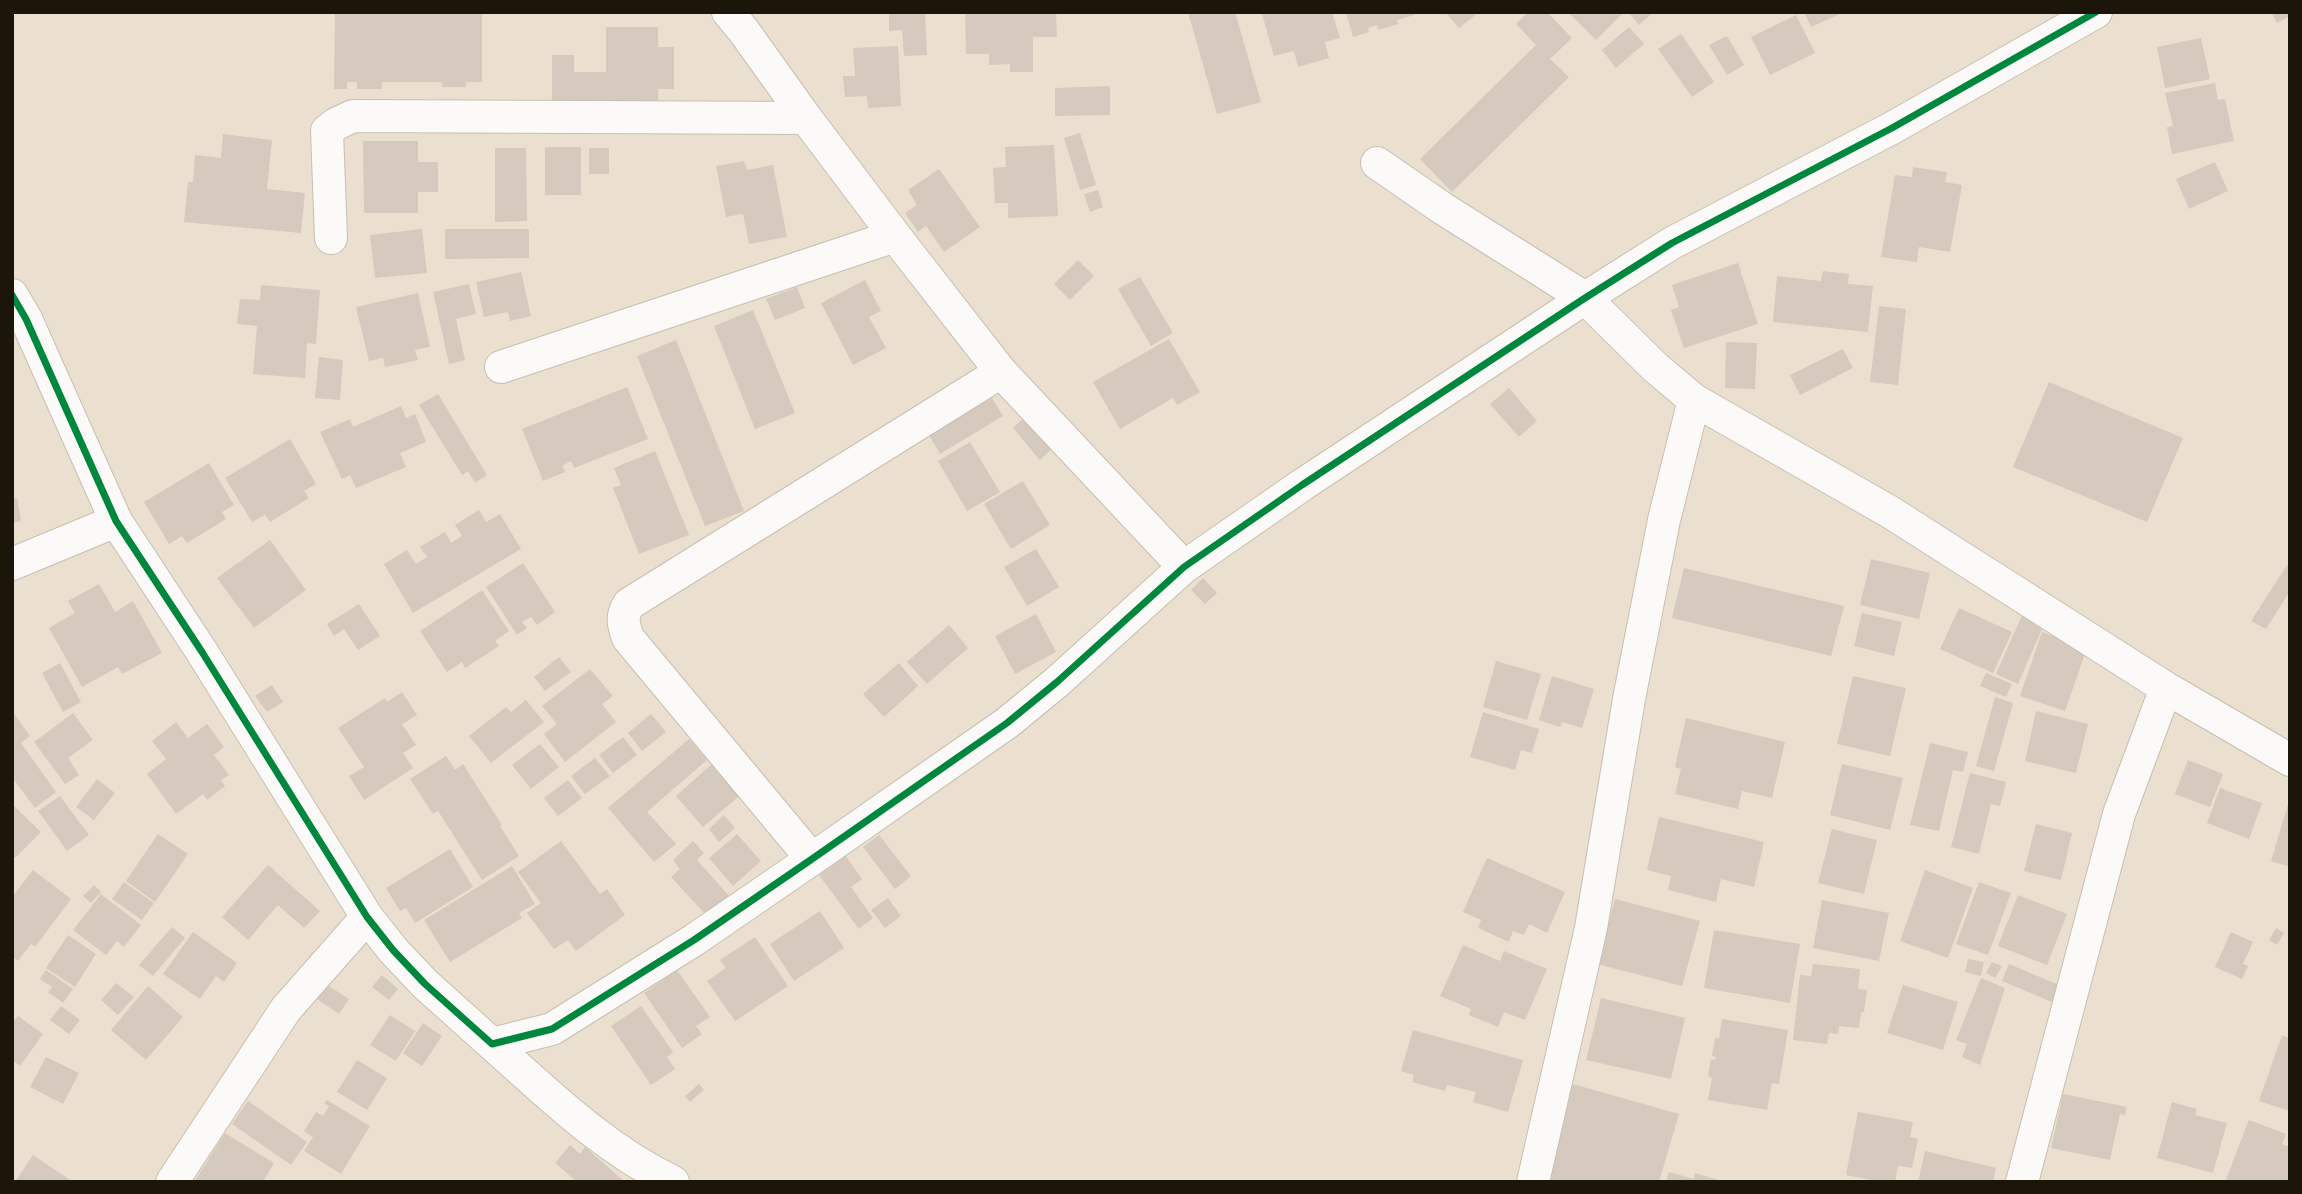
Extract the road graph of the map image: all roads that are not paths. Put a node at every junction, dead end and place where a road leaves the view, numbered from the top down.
1 (728, 12) edge
2 (2095, 12) edge
3 (806, 118) junction
4 (1377, 163) dead end
5 (895, 236) junction
6 (331, 238) dead end
7 (12, 295) edge
8 (1585, 298) junction
9 (501, 367) dead end
10 (1001, 372) junction
11 (1693, 400) junction
12 (116, 521) junction
13 (12, 564) edge
14 (1184, 567) junction
15 (2166, 688) junction
16 (2290, 760) edge
17 (812, 859) junction
18 (368, 917) junction
19 (492, 1044) junction
20 (669, 1181) edge
21 (172, 1182) edge
22 (1533, 1182) edge
23 (2022, 1182) edge

1 - 3 street
2 - 8 street
3 - 5 street
3 - 6 street
4 - 8 street
5 - 9 street
5 - 10 street
7 - 12 street
8 - 11 street
8 - 14 street
10 - 14 street
10 - 17 street
11 - 15 street
11 - 22 street
12 - 13 street
12 - 18 street
14 - 17 street
15 - 16 street
15 - 23 street
17 - 19 street
18 - 19 street
18 - 21 street
19 - 20 street

